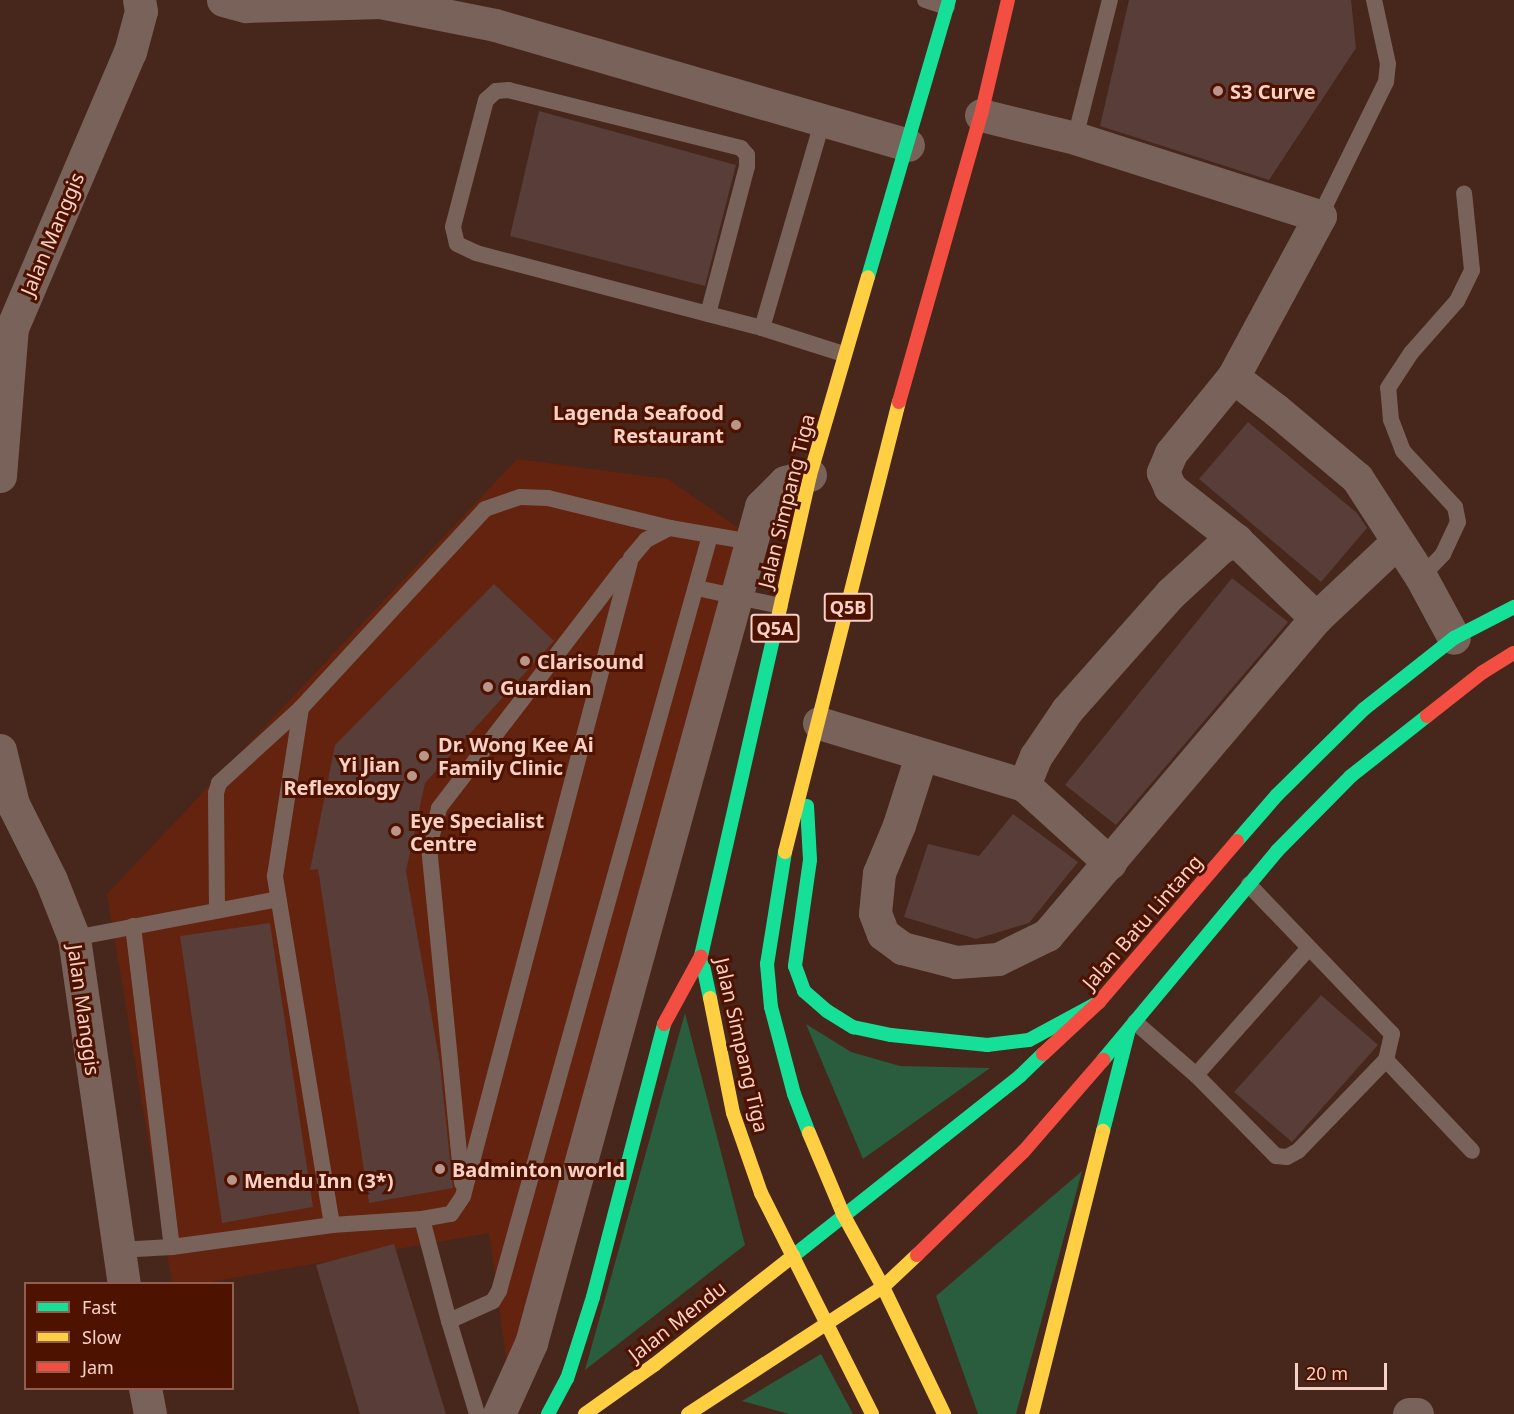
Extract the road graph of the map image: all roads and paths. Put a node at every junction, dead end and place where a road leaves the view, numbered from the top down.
1 (139, 0) edge
2 (223, 0) edge
3 (925, 0) edge
4 (1008, 0) edge
5 (1110, 0) edge
6 (1374, 0) edge
7 (948, 3) edge
8 (981, 115) junction
9 (823, 120) junction
10 (1075, 138) junction
11 (908, 145) junction
12 (1464, 193) dead end
13 (1320, 216) junction
14 (708, 314) junction
15 (6, 320) edge
16 (762, 328) junction
17 (844, 354) junction
18 (1233, 377) junction
19 (810, 475) junction
20 (0, 476) edge
21 (670, 528) junction
22 (710, 536) junction
23 (1236, 540) junction
24 (1398, 540) junction
25 (751, 542) junction
26 (631, 558) junction
27 (1421, 577) junction
28 (697, 588) junction
29 (736, 596) junction
30 (780, 606) junction
31 (1514, 607) edge
32 (1316, 618) junction
33 (1454, 638) junction
34 (1514, 653) edge
35 (301, 708) junction
36 (819, 723) junction
37 (0, 750) edge
38 (921, 756) junction
39 (805, 777) junction
40 (1024, 785) junction
41 (1110, 863) junction
42 (1249, 885) junction
43 (278, 899) junction
44 (217, 910) junction
45 (133, 926) junction
46 (74, 938) junction
47 (1308, 949) junction
48 (701, 956) junction
49 (1098, 1002) junction
50 (1132, 1025) junction
51 (1386, 1060) junction
52 (1196, 1075) junction
53 (1472, 1151) dead end
54 (463, 1196) junction
55 (843, 1214) junction
56 (422, 1219) junction
57 (332, 1225) junction
58 (172, 1247) junction
59 (118, 1250) junction
60 (791, 1258) junction
61 (124, 1282) edge
62 (883, 1287) junction
63 (449, 1322) junction
64 (829, 1324) junction
65 (145, 1390) edge
66 (150, 1414) edge
67 (477, 1414) edge
68 (499, 1414) edge
69 (548, 1414) edge
70 (585, 1414) edge
71 (688, 1414) edge
72 (872, 1414) edge
73 (944, 1414) edge
74 (1032, 1414) edge
75 (1409, 1414) edge
76 (1417, 1414) edge

1 - 15 street, Jalan Manggis
2 - 9 street
3 - 7 lane
4 - 8 main road, Jalan Simpang Tiga / Q5B
5 - 10 lane
6 - 13 lane
7 - 11 main road, Jalan Simpang Tiga / Q5A
8 - 10 street
8 - 36 main road, Jalan Simpang Tiga / Q5B
9 - 11 street
9 - 16 lane
10 - 13 street
11 - 17 main road, Jalan Simpang Tiga / Q5A
12 - 27 lane
13 - 18 street
14 - 14 lane
14 - 16 lane
15 - 20 street, Jalan Manggis
16 - 17 lane
17 - 19 main road, Jalan Simpang Tiga / Q5A
18 - 23 street
18 - 24 street
19 - 25 street
19 - 30 main road, Jalan Simpang Tiga / Q5A
21 - 22 lane
21 - 26 lane
21 - 35 lane
22 - 25 lane
22 - 28 lane
23 - 32 street
23 - 40 street
24 - 27 street
24 - 32 street
25 - 29 street
26 - 54 lane
26 - 54 lane
27 - 33 street
28 - 29 lane
28 - 63 lane
29 - 30 lane
29 - 68 street
30 - 48 main road, Jalan Simpang Tiga / Q5A
31 - 33 main road, Jalan Batu Lintang
32 - 41 street
33 - 49 main road, Jalan Batu Lintang
34 - 42 main road
35 - 43 lane
35 - 44 lane
36 - 38 street
36 - 39 main road, Jalan Simpang Tiga / Q5B
37 - 46 street, Jalan Manggis
38 - 40 street
38 - 41 street
39 - 49 main road
39 - 55 main road, Jalan Simpang Tiga / Q5B
40 - 41 street
42 - 47 lane
42 - 50 main road
43 - 44 lane
43 - 57 lane
44 - 45 lane
45 - 46 lane
45 - 58 lane
46 - 59 street, Jalan Manggis
47 - 51 lane
47 - 52 lane
48 - 60 main road, Jalan Simpang Tiga / Q5A
48 - 69 main road
49 - 55 main road, Jalan Batu Lintang
50 - 52 lane
50 - 62 main road
50 - 74 main road
51 - 52 lane
51 - 53 lane
54 - 56 lane
55 - 60 main road, Jalan Batu Lintang
55 - 62 main road, Jalan Simpang Tiga
56 - 57 lane
56 - 63 lane
57 - 58 lane
58 - 59 lane
59 - 61 street, Jalan Manggis
60 - 64 main road, Jalan Simpang Tiga
60 - 70 main road, Jalan Mendu
62 - 64 main road
62 - 73 main road, Jalan Simpang Tiga
63 - 67 lane
64 - 71 main road
64 - 72 main road, Jalan Simpang Tiga
65 - 66 street
75 - 76 street

